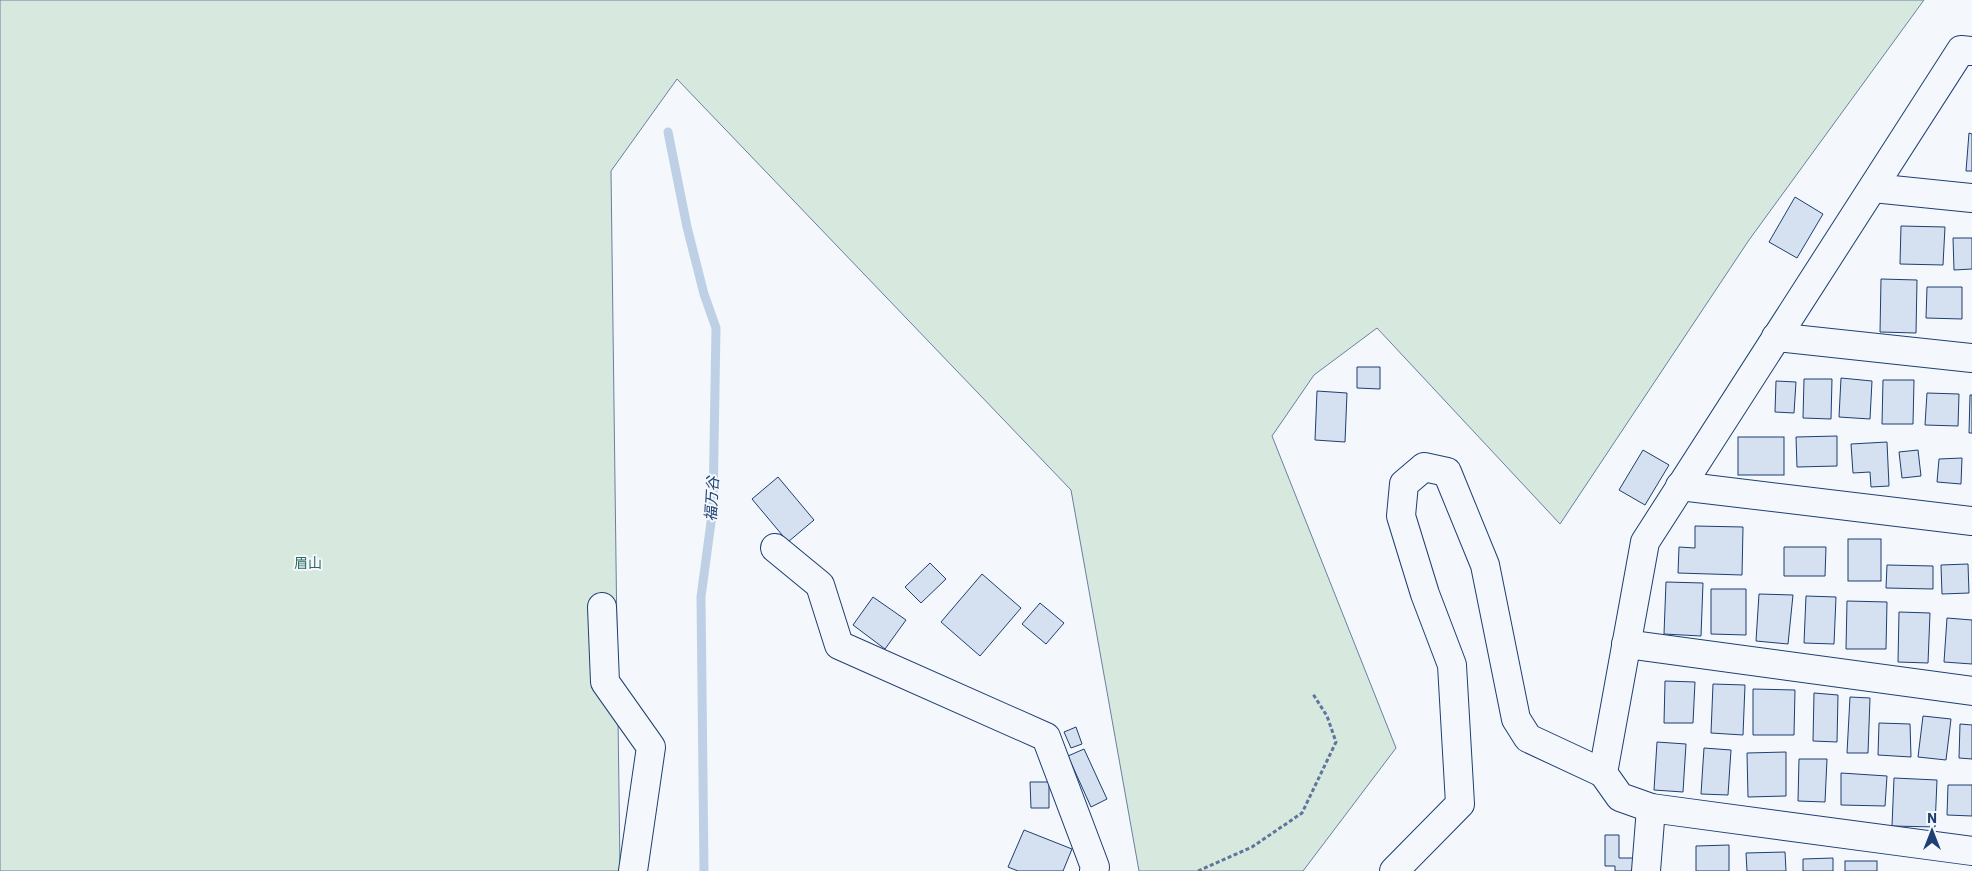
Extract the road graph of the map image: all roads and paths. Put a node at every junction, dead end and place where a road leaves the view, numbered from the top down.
1 (1972, 51) edge
2 (1872, 188) junction
3 (1972, 198) edge
4 (1776, 337) junction
5 (1972, 358) edge
6 (1680, 486) junction
7 (1972, 521) edge
8 (775, 548) dead end
9 (602, 607) dead end
10 (1626, 644) junction
11 (1972, 691) edge
12 (1313, 694) dead end
13 (1603, 773) junction
14 (1651, 808) junction
15 (1972, 851) edge
16 (633, 871) edge
17 (1094, 871) edge
18 (1198, 871) edge
19 (1394, 871) edge
20 (1646, 871) edge

1 - 2 street
2 - 3 street
2 - 4 street
4 - 5 street
4 - 6 street
6 - 7 street
6 - 10 street
8 - 17 street
9 - 16 street
10 - 11 street
10 - 13 street
12 - 18 path
13 - 14 street
13 - 19 street
14 - 15 street
14 - 20 street

